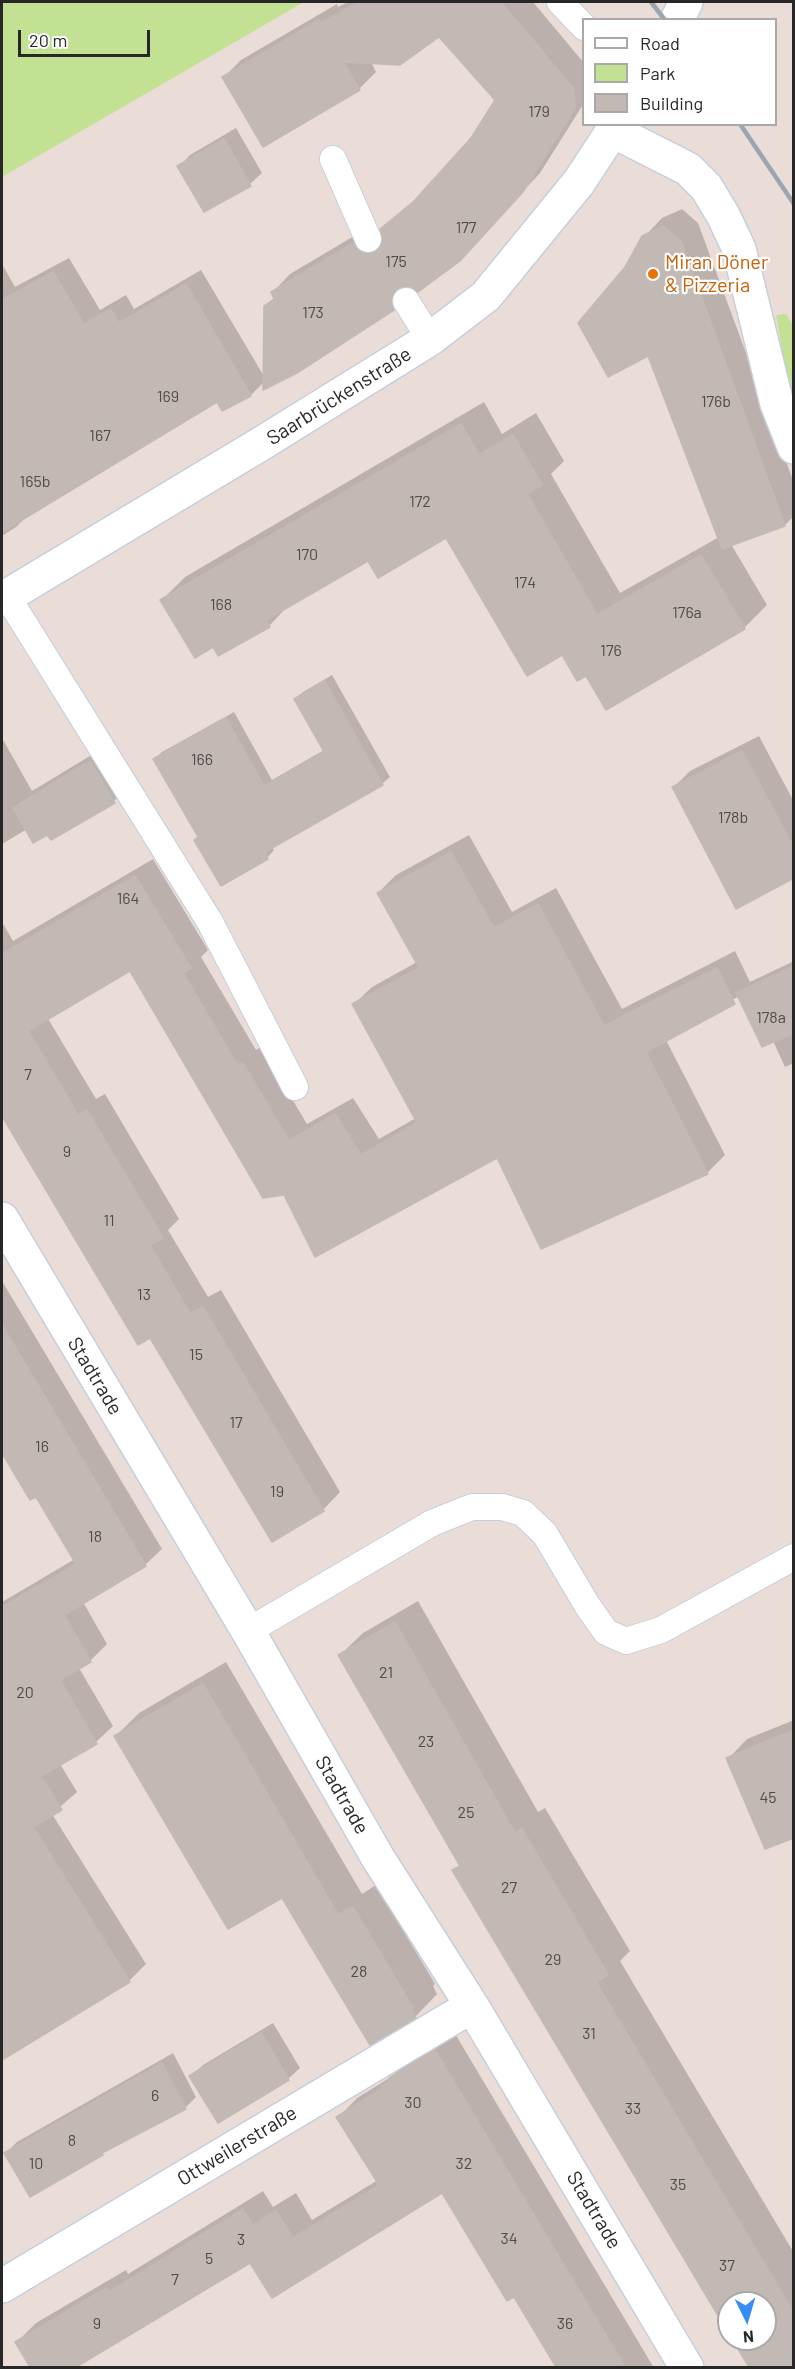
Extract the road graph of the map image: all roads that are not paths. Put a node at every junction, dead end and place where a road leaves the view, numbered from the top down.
1 (560, 2) edge
2 (686, 2) edge
3 (678, 18) edge
4 (582, 25) edge
5 (615, 128) edge
6 (333, 159) dead end
7 (368, 239) dead end
8 (406, 301) dead end
9 (430, 339) junction
10 (794, 447) edge
11 (4, 597) edge
12 (295, 1087) dead end
13 (2, 1219) edge
14 (794, 1557) edge
15 (248, 1631) junction
16 (472, 2006) junction
17 (2, 2286) edge
18 (687, 2367) edge

1 - 4 lane
2 - 3 street
5 - 9 street, Saarbrückenstraße
5 - 10 street
6 - 7 lane
8 - 9 lane
9 - 11 street, Saarbrückenstraße
11 - 12 lane
13 - 15 street, Stadtrade
14 - 15 lane
15 - 16 street, Stadtrade
16 - 17 street, Ottweilerstraße
16 - 18 street, Stadtrade

